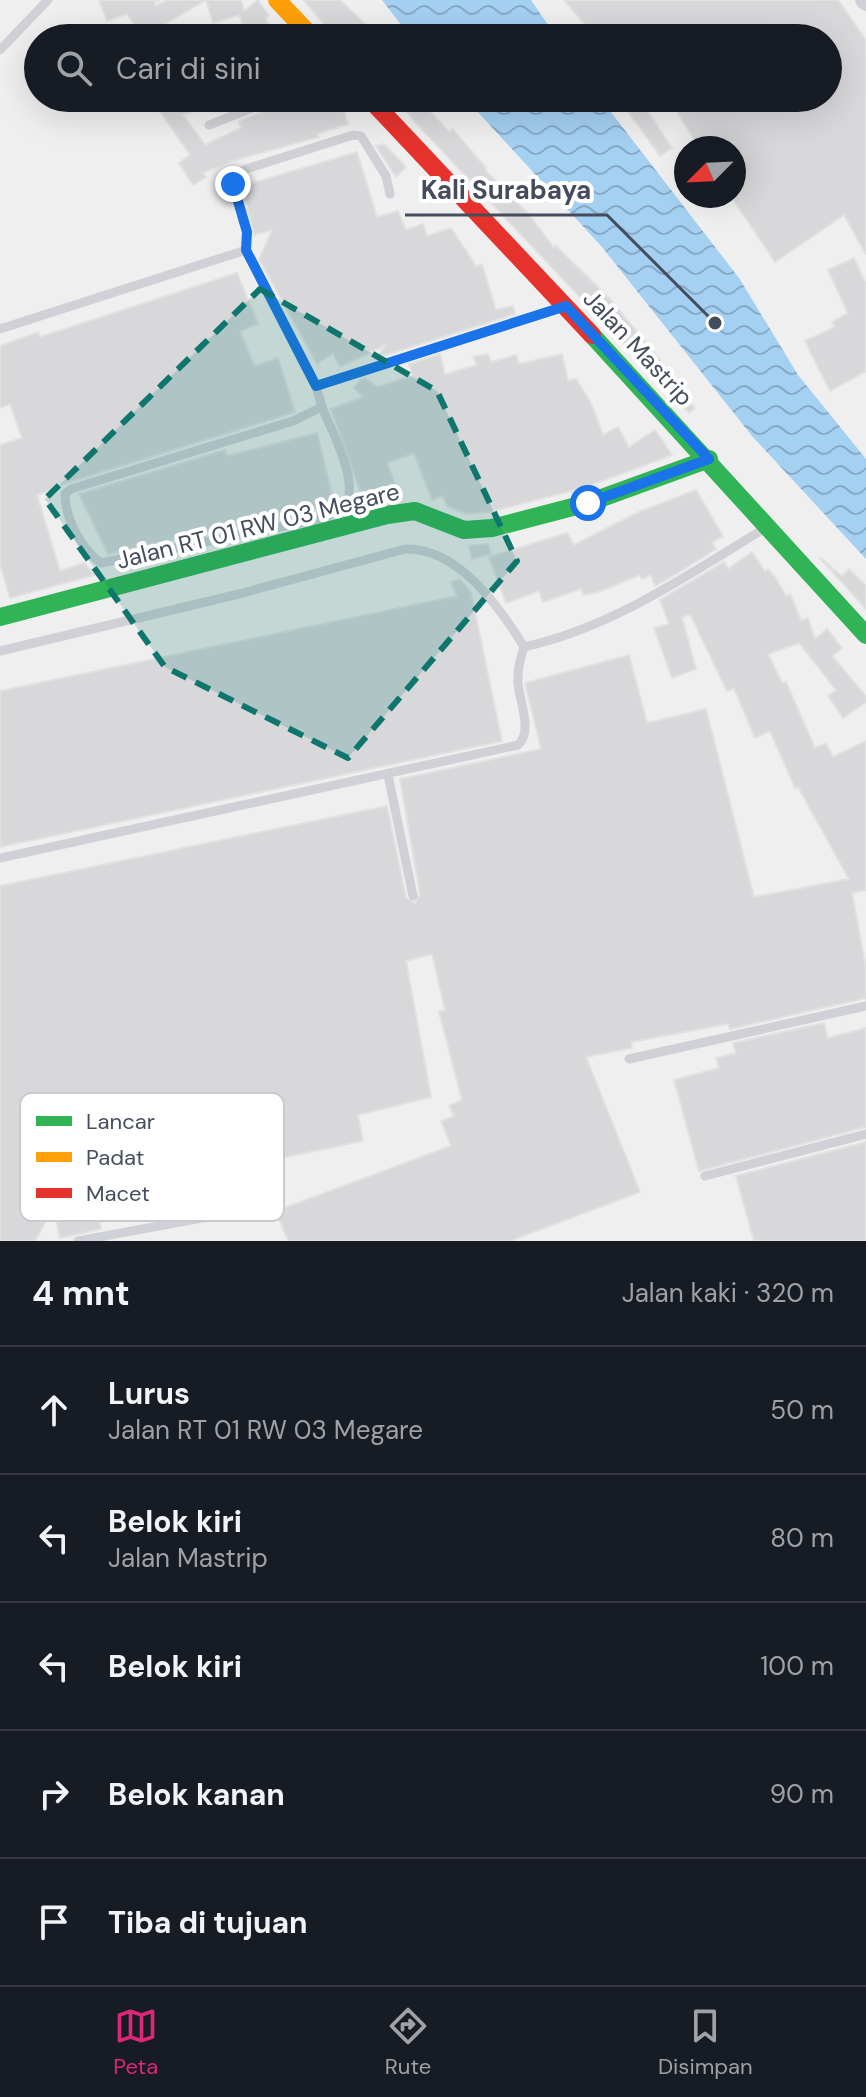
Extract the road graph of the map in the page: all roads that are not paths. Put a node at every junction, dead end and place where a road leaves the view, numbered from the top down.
1 (48, 0) edge
2 (277, 0) edge
3 (25, 24) edge
4 (300, 24) edge
5 (24, 25) edge
6 (0, 50) edge
7 (242, 112) edge
8 (382, 112) edge
9 (209, 125) dead end
10 (390, 194) dead end
11 (246, 250) junction
12 (566, 306) junction
13 (0, 329) edge
14 (316, 386) junction
15 (322, 407) junction
16 (709, 459) junction
17 (767, 527) junction
18 (0, 617) edge
19 (866, 635) edge
20 (524, 647) junction
21 (0, 651) edge
22 (388, 775) junction
23 (0, 858) edge
24 (413, 896) dead end
25 (866, 1006) edge
26 (629, 1059) dead end
27 (866, 1134) edge
28 (705, 1176) dead end
29 (186, 1221) edge
30 (78, 1241) edge

1 - 3 lane
2 - 4 main road
5 - 6 lane
7 - 9 lane
8 - 12 main road, Jalan Mastrip
10 - 11 lane
11 - 13 lane
11 - 14 lane
12 - 14 lane
12 - 16 main road, Jalan Mastrip
14 - 15 lane
15 - 15 lane
16 - 17 main road, Jalan Mastrip
16 - 18 main road, Jalan RT 01 RW 03 Megare
17 - 19 main road, Jalan Mastrip
17 - 20 lane
20 - 21 lane
20 - 22 lane
22 - 23 lane
22 - 24 lane
25 - 26 lane
27 - 28 lane
29 - 30 lane

